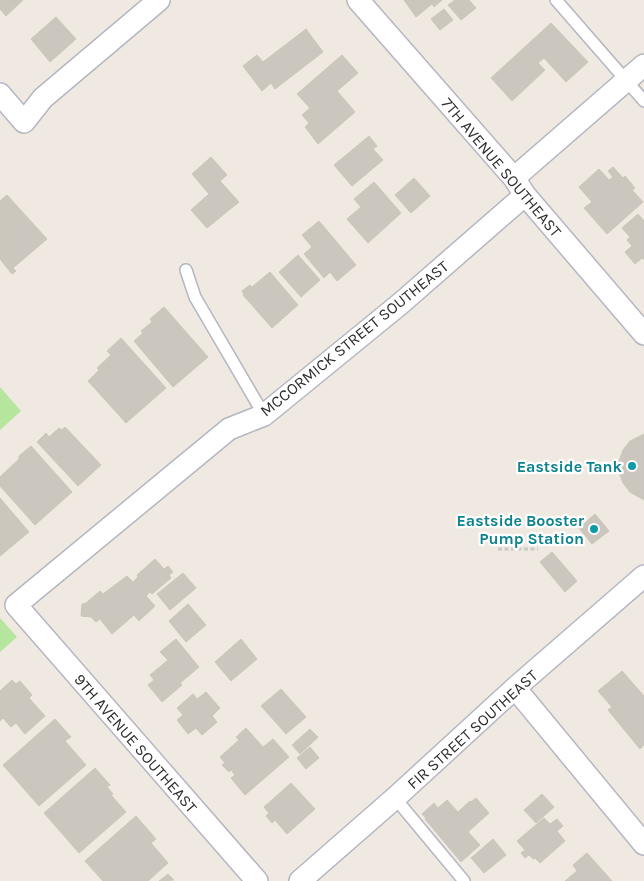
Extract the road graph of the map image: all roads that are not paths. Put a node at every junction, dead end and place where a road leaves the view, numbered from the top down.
1 (159, 0) edge
2 (358, 0) edge
3 (556, 0) edge
4 (644, 65) edge
5 (626, 81) junction
6 (0, 94) edge
7 (644, 101) edge
8 (519, 187) junction
9 (186, 270) dead end
10 (644, 334) edge
11 (264, 416) junction
12 (643, 579) edge
13 (16, 605) joint
14 (515, 688) junction
15 (395, 798) junction
16 (644, 844) edge
17 (257, 881) edge
18 (300, 881) edge
19 (464, 881) edge

1 - 6 street
2 - 8 street, 7TH AVENUE SOUTHEAST
3 - 5 lane
4 - 5 street, MCCORMICK STREET SOUTHEAST
5 - 7 lane
5 - 8 street, MCCORMICK STREET SOUTHEAST
8 - 10 street, 7TH AVENUE SOUTHEAST
8 - 11 street, MCCORMICK STREET SOUTHEAST
9 - 11 lane
11 - 13 street, MCCORMICK STREET SOUTHEAST
12 - 14 street, FIR STREET SOUTHEAST
13 - 17 street, 9TH AVENUE SOUTHEAST
14 - 15 street, FIR STREET SOUTHEAST
14 - 16 street
15 - 18 street, FIR STREET SOUTHEAST
15 - 19 lane

